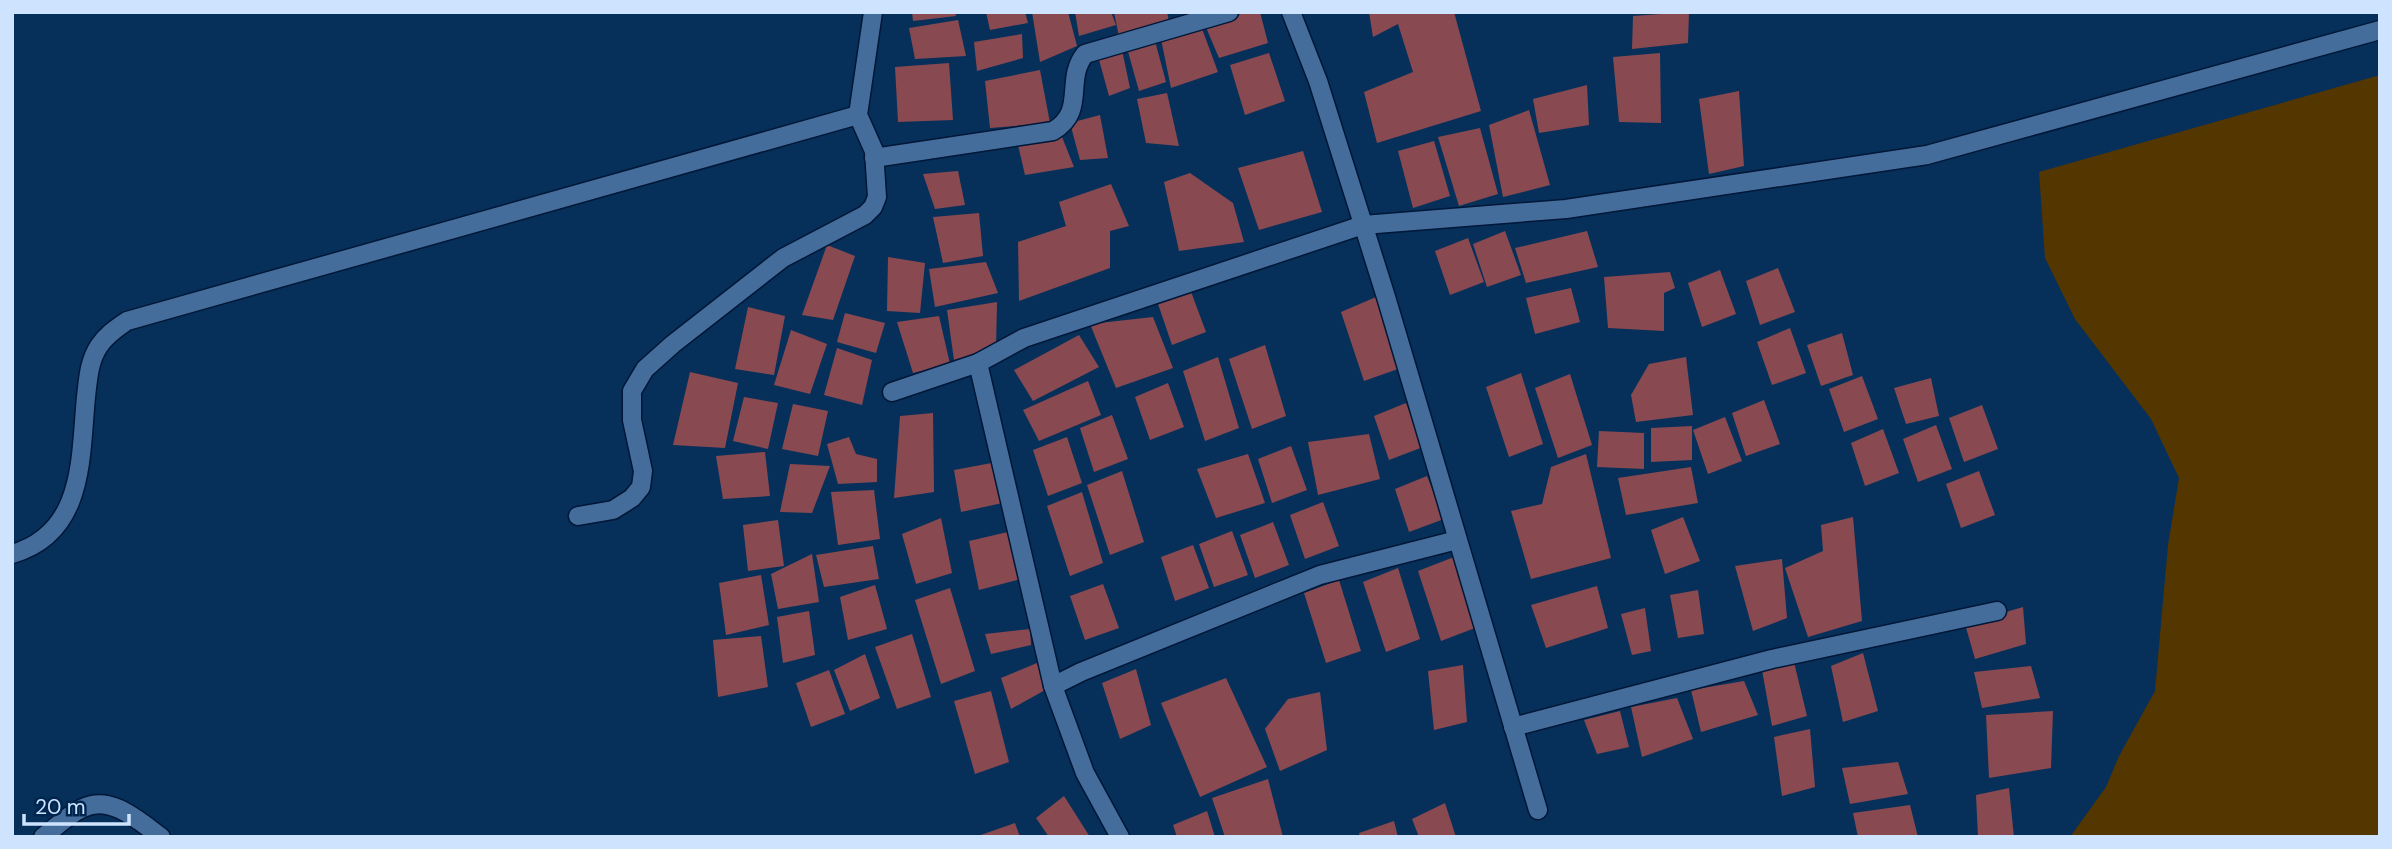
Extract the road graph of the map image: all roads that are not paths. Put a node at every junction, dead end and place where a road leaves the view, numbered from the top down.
1 (873, 12) edge
2 (1230, 12) edge
3 (1291, 12) edge
4 (2380, 30) edge
5 (858, 115) junction
6 (874, 158) junction
7 (1363, 225) junction
8 (978, 363) junction
9 (892, 392) dead end
10 (578, 516) dead end
11 (1457, 540) junction
12 (12, 554) edge
13 (1997, 611) dead end
14 (1053, 686) junction
15 (1513, 727) junction
16 (1538, 810) dead end
17 (43, 837) edge
18 (162, 837) edge
19 (1119, 837) edge

1 - 5 street
2 - 6 street
3 - 7 street
4 - 7 street
5 - 6 street
5 - 12 street
6 - 10 street
7 - 8 street
7 - 11 street
8 - 9 street
8 - 14 street
11 - 14 street
11 - 15 street
13 - 15 street
14 - 19 street
15 - 16 street
17 - 18 street

